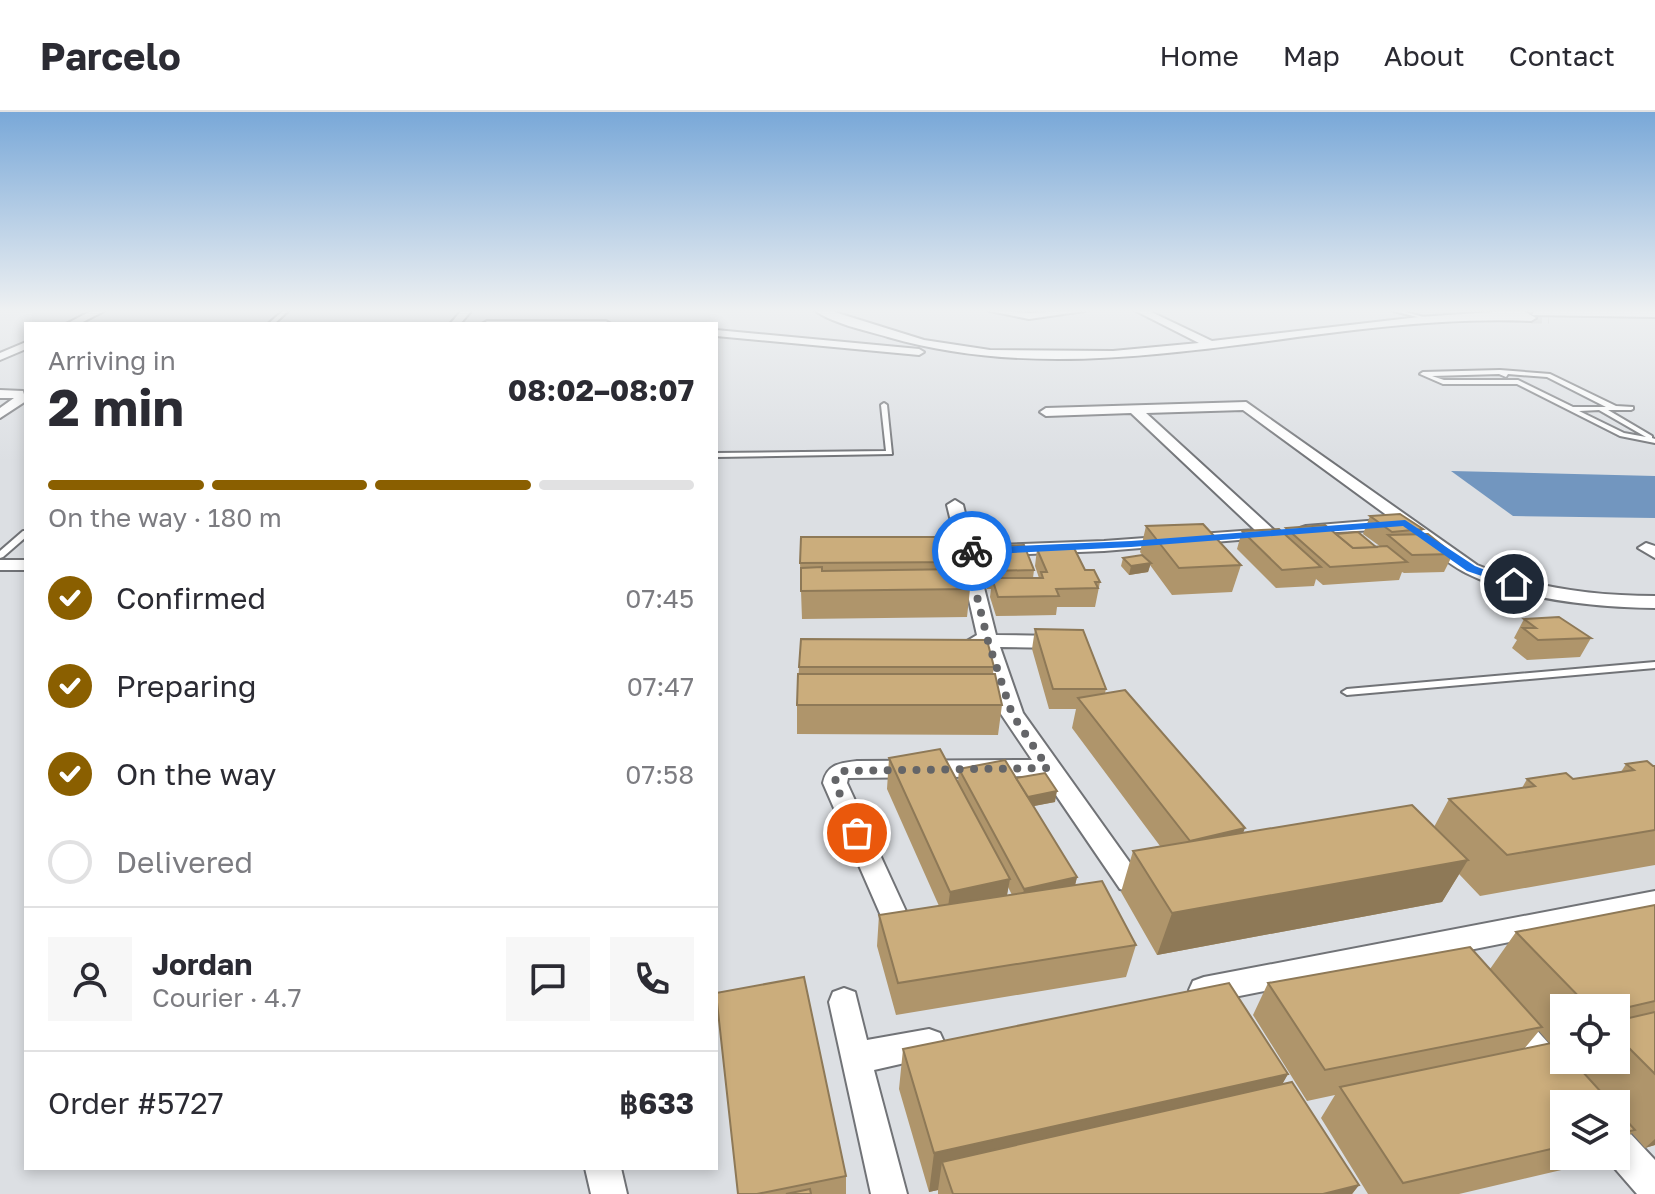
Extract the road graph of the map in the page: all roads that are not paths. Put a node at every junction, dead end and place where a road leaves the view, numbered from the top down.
1 (1500, 372) junction
2 (1518, 382) junction
3 (0, 394) edge
4 (884, 405) dead end
5 (1599, 408) junction
6 (1614, 408) junction
7 (1631, 408) dead end
8 (1134, 409) junction
9 (1572, 409) junction
10 (1046, 412) dead end
11 (0, 414) edge
12 (1655, 440) edge
13 (718, 455) edge
14 (955, 505) dead end
15 (1405, 523) junction
16 (1269, 534) junction
17 (24, 535) edge
18 (922, 552) edge
19 (966, 552) junction
20 (0, 555) edge
21 (0, 565) edge
22 (24, 565) edge
23 (1655, 602) edge
24 (1628, 603) junction
25 (1655, 618) edge
26 (958, 641) edge
27 (988, 641) junction
28 (1065, 642) edge
29 (1655, 665) edge
30 (1347, 692) dead end
31 (1048, 768) junction
32 (1130, 881) dead end
33 (1655, 902) edge
34 (902, 933) edge
35 (1209, 999) edge
36 (844, 1002) dead end
37 (1491, 1002) edge
38 (964, 1037) edge
39 (855, 1058) junction
40 (1569, 1090) edge
41 (1630, 1159) edge
42 (603, 1170) edge
43 (1655, 1187) edge
44 (609, 1194) edge
45 (889, 1194) edge

1 - 2 lane
1 - 2 lane
1 - 6 lane
2 - 9 lane
3 - 11 street
4 - 13 lane
5 - 6 lane
5 - 9 lane
5 - 12 lane
6 - 7 lane
8 - 10 street
8 - 15 street
8 - 16 street
9 - 12 lane
14 - 19 street
15 - 16 street
15 - 24 street
16 - 19 street
17 - 20 lane
18 - 19 street
19 - 27 street
21 - 22 street
23 - 24 street
24 - 25 street
26 - 27 street
27 - 28 street
27 - 31 street
29 - 30 lane
31 - 32 street
31 - 34 street
33 - 35 street
36 - 39 street
37 - 40 street
38 - 39 street
39 - 45 street
41 - 43 street
42 - 44 street

